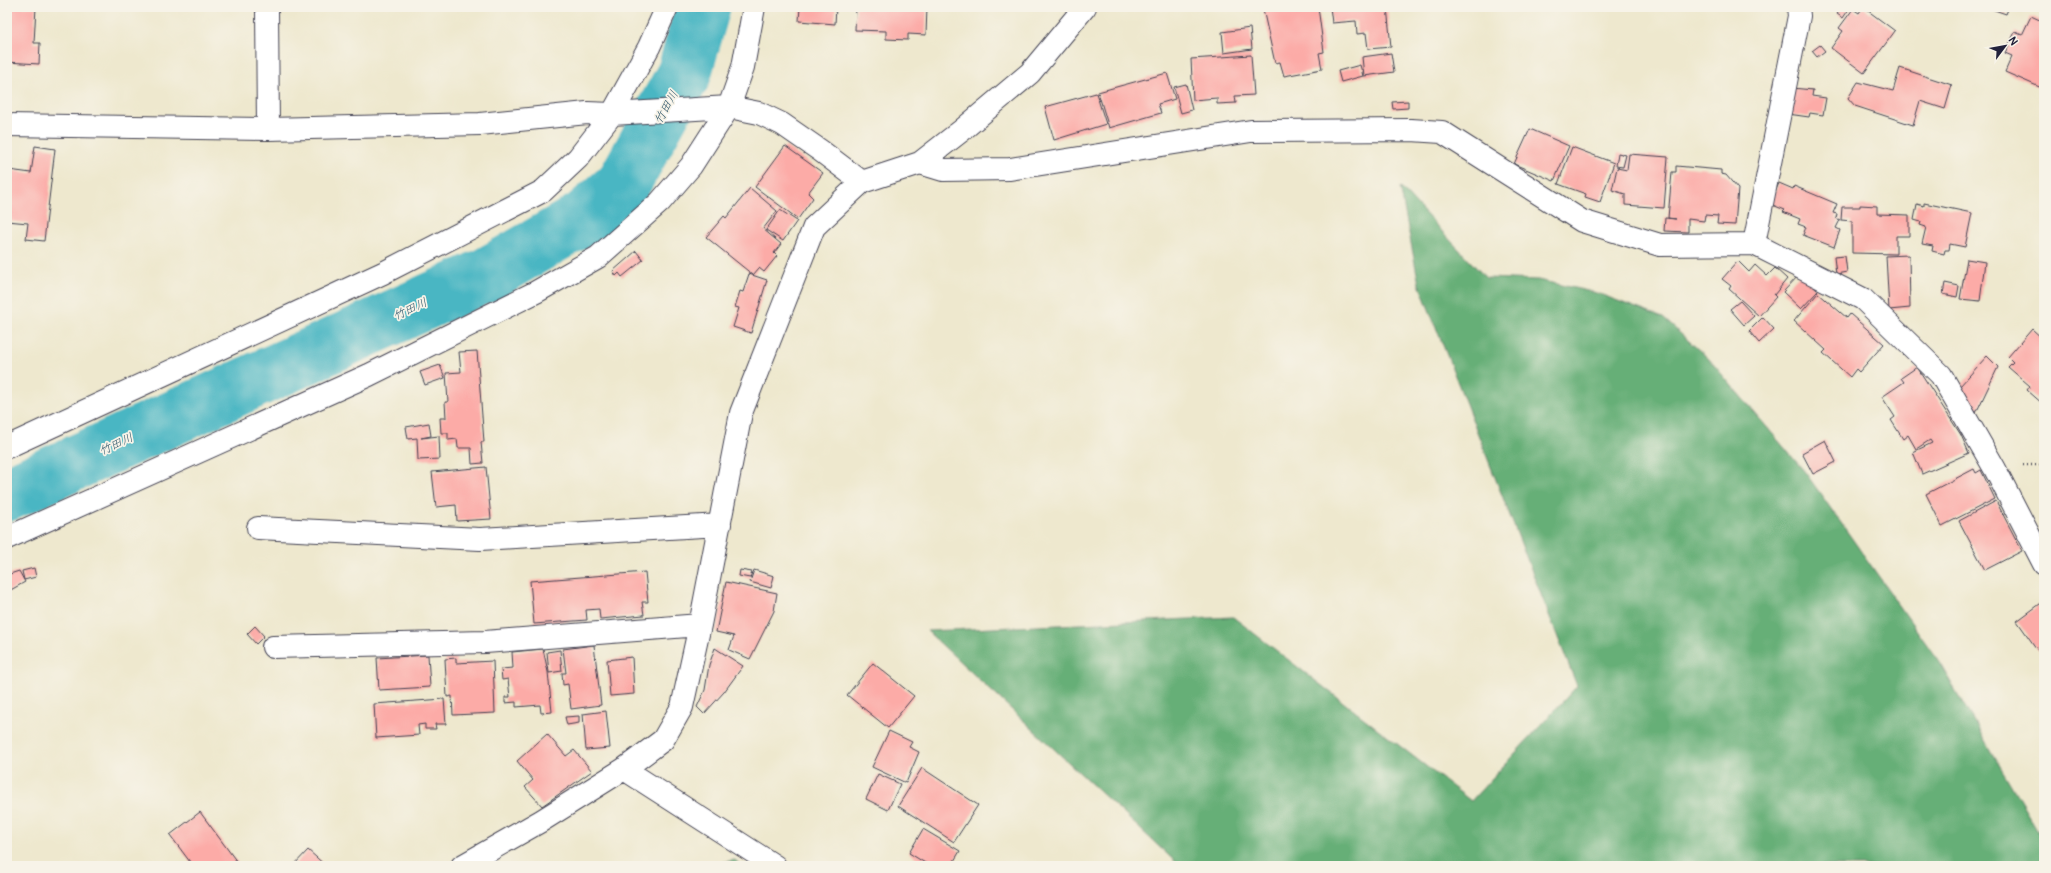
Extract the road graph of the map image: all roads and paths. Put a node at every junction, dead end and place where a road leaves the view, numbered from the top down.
1 (267, 7) edge
2 (667, 7) edge
3 (754, 7) edge
4 (1086, 7) edge
5 (1798, 7) edge
6 (721, 108) junction
7 (619, 113) junction
8 (7, 125) edge
9 (268, 130) junction
10 (920, 163) junction
11 (862, 182) junction
12 (1754, 244) junction
13 (7, 447) edge
14 (720, 525) junction
15 (258, 528) dead end
16 (7, 538) edge
17 (2044, 564) edge
18 (700, 625) junction
19 (273, 648) dead end
20 (624, 769) junction
21 (468, 864) edge
22 (775, 866) edge

1 - 9 street
2 - 7 street
3 - 6 street
4 - 10 street
5 - 12 street
6 - 7 street
6 - 11 street
6 - 16 street
7 - 9 street
7 - 13 street
8 - 9 street
10 - 11 street
10 - 12 street
11 - 14 street
12 - 17 street
14 - 15 street
14 - 18 street
18 - 19 street
18 - 20 street
20 - 21 street
20 - 22 street

